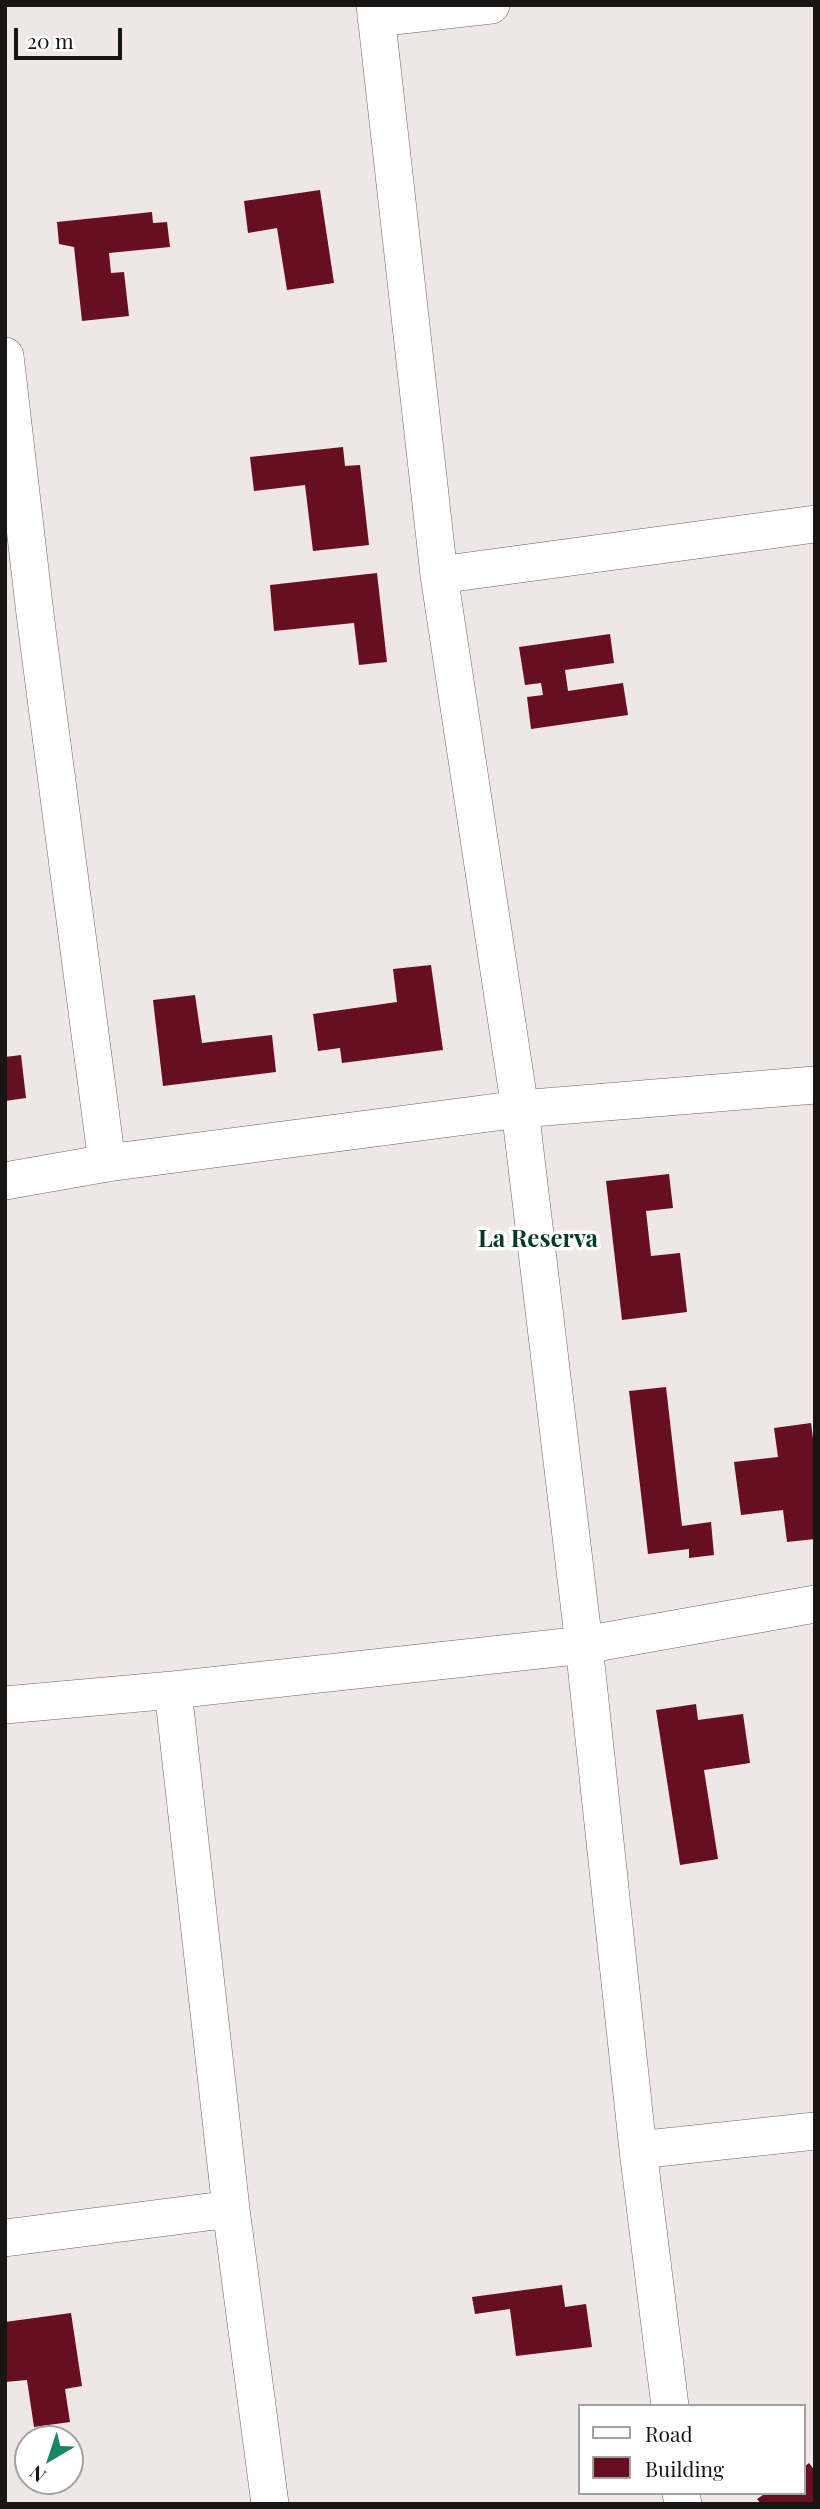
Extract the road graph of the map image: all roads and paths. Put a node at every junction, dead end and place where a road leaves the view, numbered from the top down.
1 (491, 5) edge
2 (376, 11) edge
3 (5, 356) edge
4 (815, 524) edge
5 (439, 575) junction
6 (20, 624) edge
7 (815, 1085) edge
8 (520, 1109) junction
9 (107, 1163) junction
10 (5, 1181) edge
11 (815, 1604) edge
12 (584, 1645) junction
13 (173, 1690) junction
14 (5, 1704) edge
15 (815, 2131) edge
16 (638, 2150) junction
17 (231, 2209) junction
18 (5, 2238) edge
19 (670, 2404) edge
20 (270, 2504) edge

1 - 2 street
2 - 5 street
3 - 6 street
4 - 5 street
5 - 8 street
6 - 9 street
7 - 8 street
8 - 9 street
8 - 12 street
9 - 10 street
11 - 12 street
12 - 13 street
12 - 16 street
13 - 14 street
13 - 17 street
15 - 16 street
16 - 19 street
17 - 18 street
17 - 20 street

